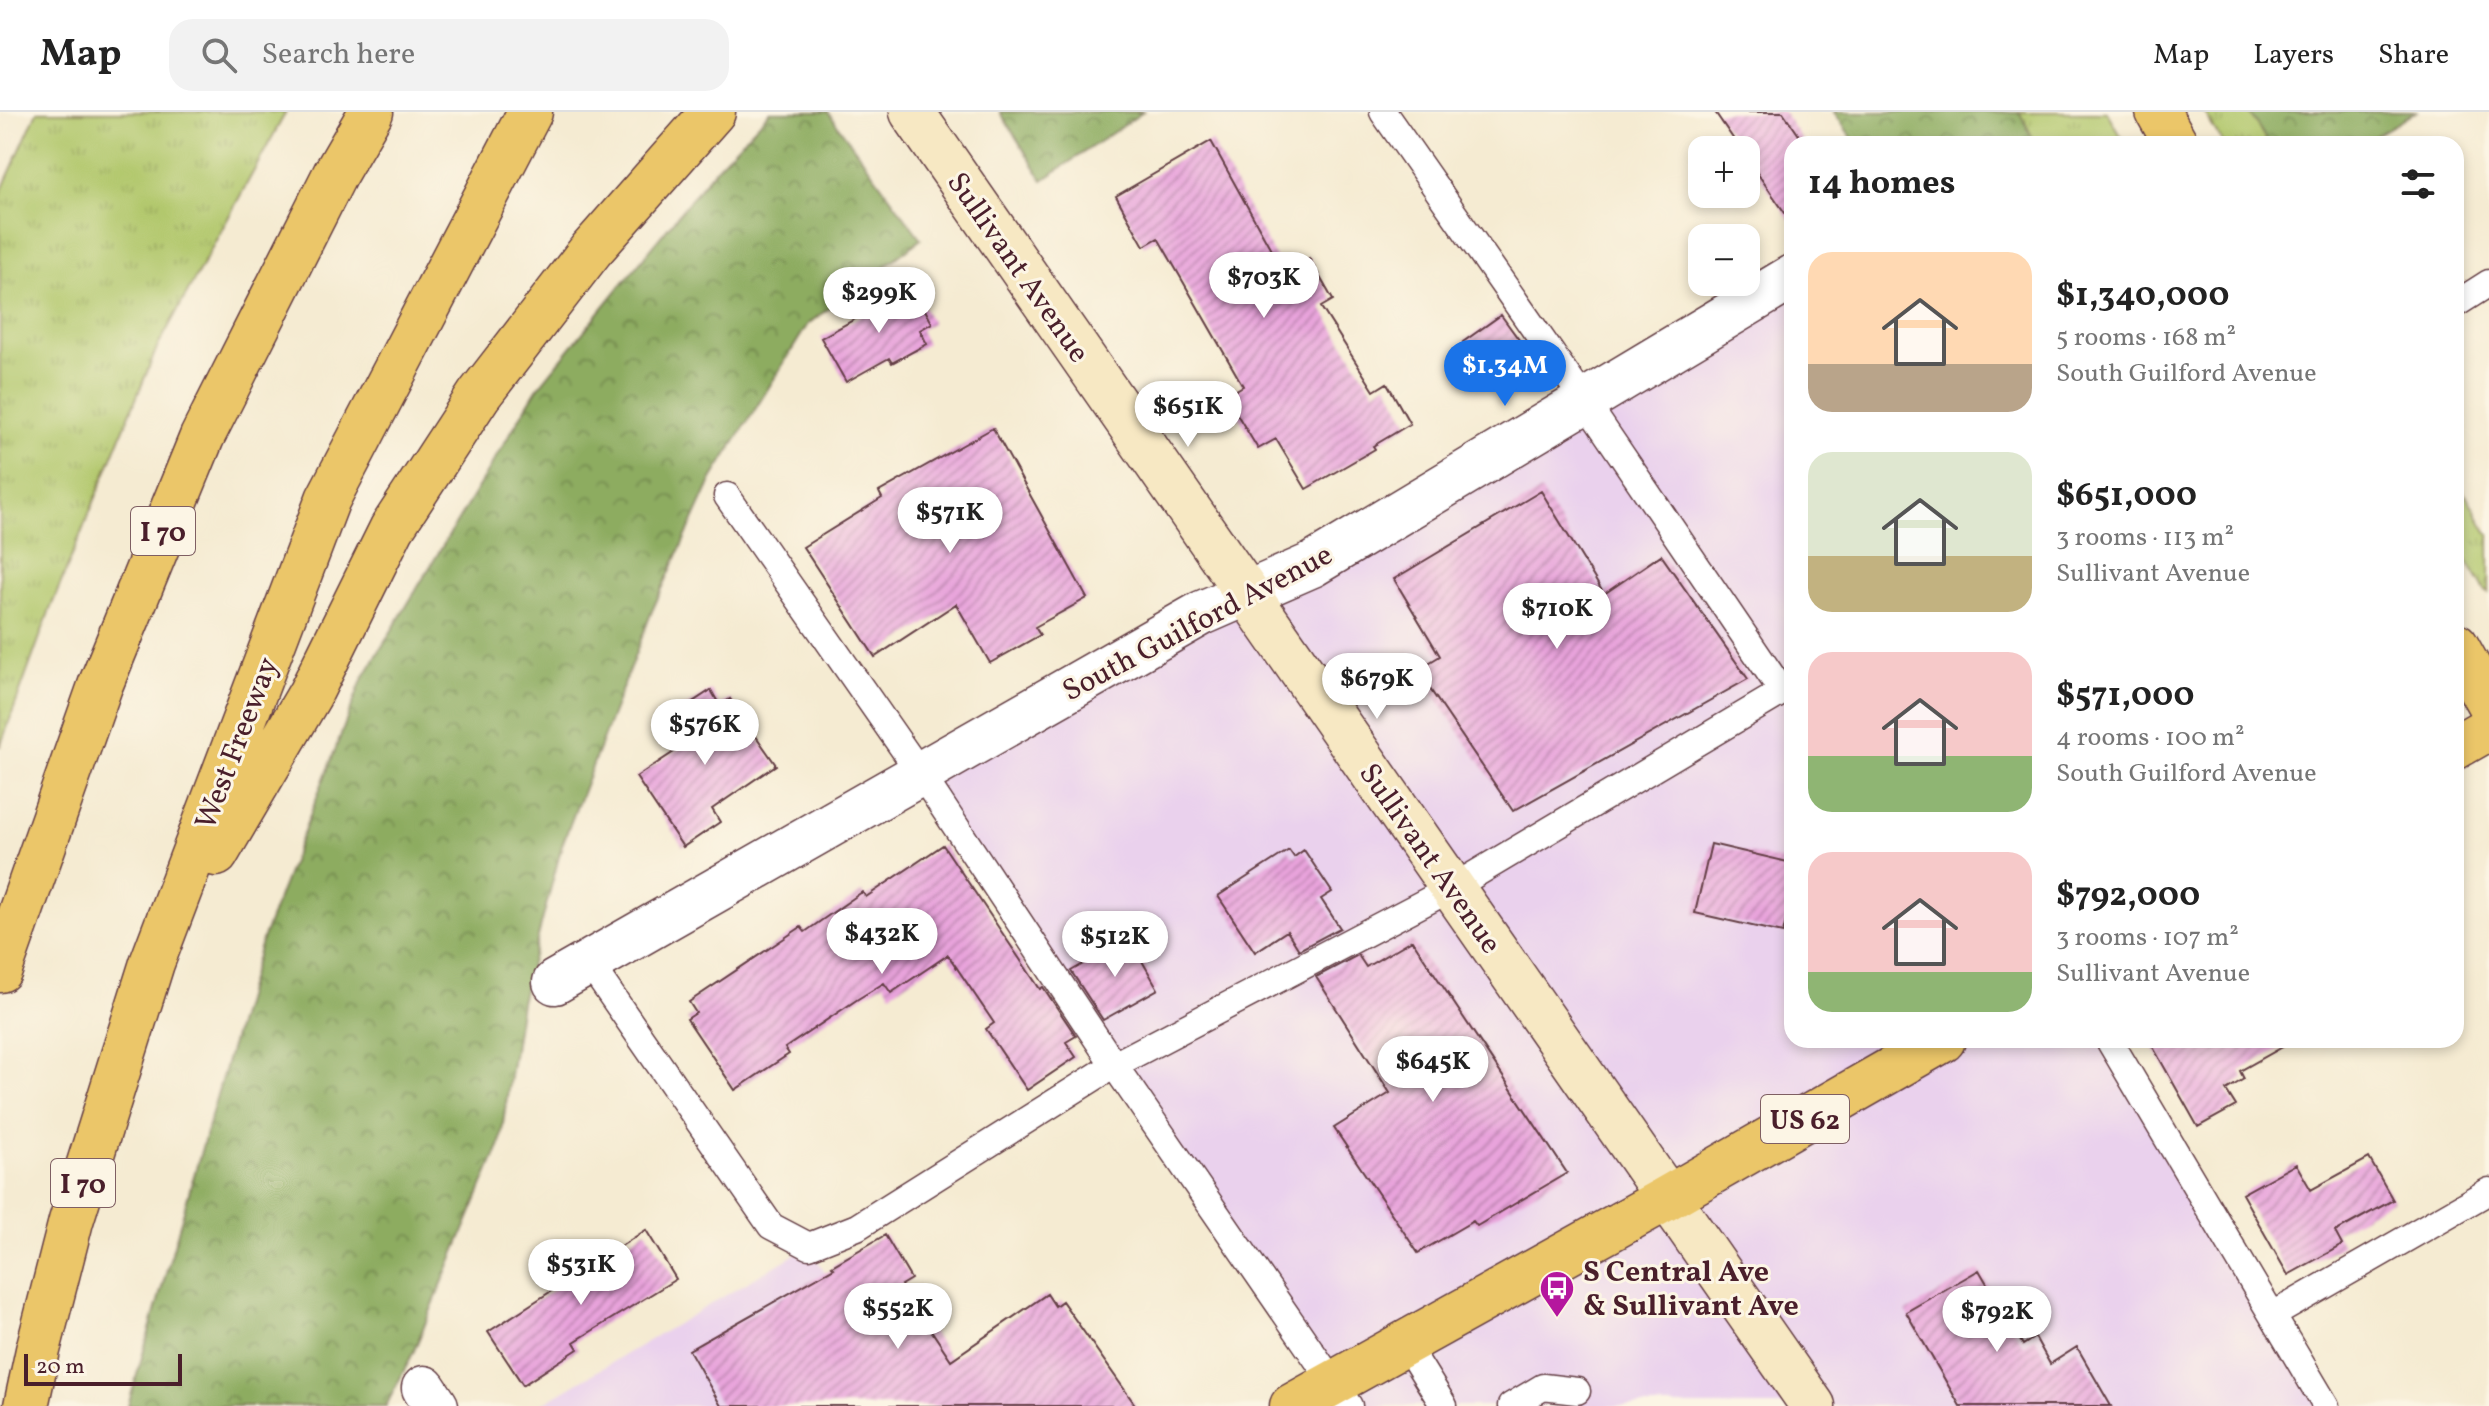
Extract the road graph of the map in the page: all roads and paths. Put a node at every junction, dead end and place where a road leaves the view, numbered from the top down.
1 (371, 112) edge
2 (530, 112) edge
3 (912, 112) edge
4 (1383, 112) edge
5 (2158, 112) edge
6 (708, 117) edge
7 (2172, 136) edge
8 (1784, 282) edge
9 (2489, 283) edge
10 (2464, 299) edge
11 (1584, 400) junction
12 (727, 496) dead end
13 (1247, 594) junction
14 (2464, 659) edge
15 (1784, 684) edge
16 (1784, 690) edge
17 (2489, 704) edge
18 (2489, 728) edge
19 (2464, 742) edge
20 (921, 774) junction
21 (1452, 888) junction
22 (152, 963) junction
23 (0, 970) edge
24 (572, 972) joint
25 (1929, 1048) edge
26 (2114, 1048) edge
27 (1114, 1065) junction
28 (2489, 1191) edge
29 (1667, 1198) junction
30 (2273, 1315) junction
31 (1405, 1343) junction
32 (1577, 1391) dead end
33 (1341, 1395) edge
34 (26, 1406) edge
35 (1292, 1406) edge
36 (1444, 1406) edge
37 (1511, 1406) edge
38 (1813, 1406) edge
39 (2326, 1406) edge

1 - 23 main road, I 70
2 - 22 main road, West Freeway / I 70
3 - 13 main road, Sullivant Avenue
4 - 11 lane
5 - 7 main road
6 - 22 main road
8 - 11 street, South Guilford Avenue
9 - 10 lane
11 - 13 street, South Guilford Avenue
11 - 15 lane
12 - 20 lane
13 - 20 street, South Guilford Avenue
13 - 21 main road, Sullivant Avenue
14 - 17 main road
16 - 21 lane
18 - 19 main road
20 - 24 street, South Guilford Avenue
20 - 27 lane
21 - 27 lane
21 - 29 main road, Sullivant Avenue
22 - 34 main road, West Freeway / I 70
24 - 27 lane
25 - 29 main road, US 62
26 - 30 lane
27 - 33 lane
28 - 30 lane
29 - 31 main road, US 62
29 - 38 main road, Sullivant Avenue
30 - 39 lane
31 - 33 main road, US 62
31 - 36 lane
32 - 37 lane
33 - 35 main road, US 62

